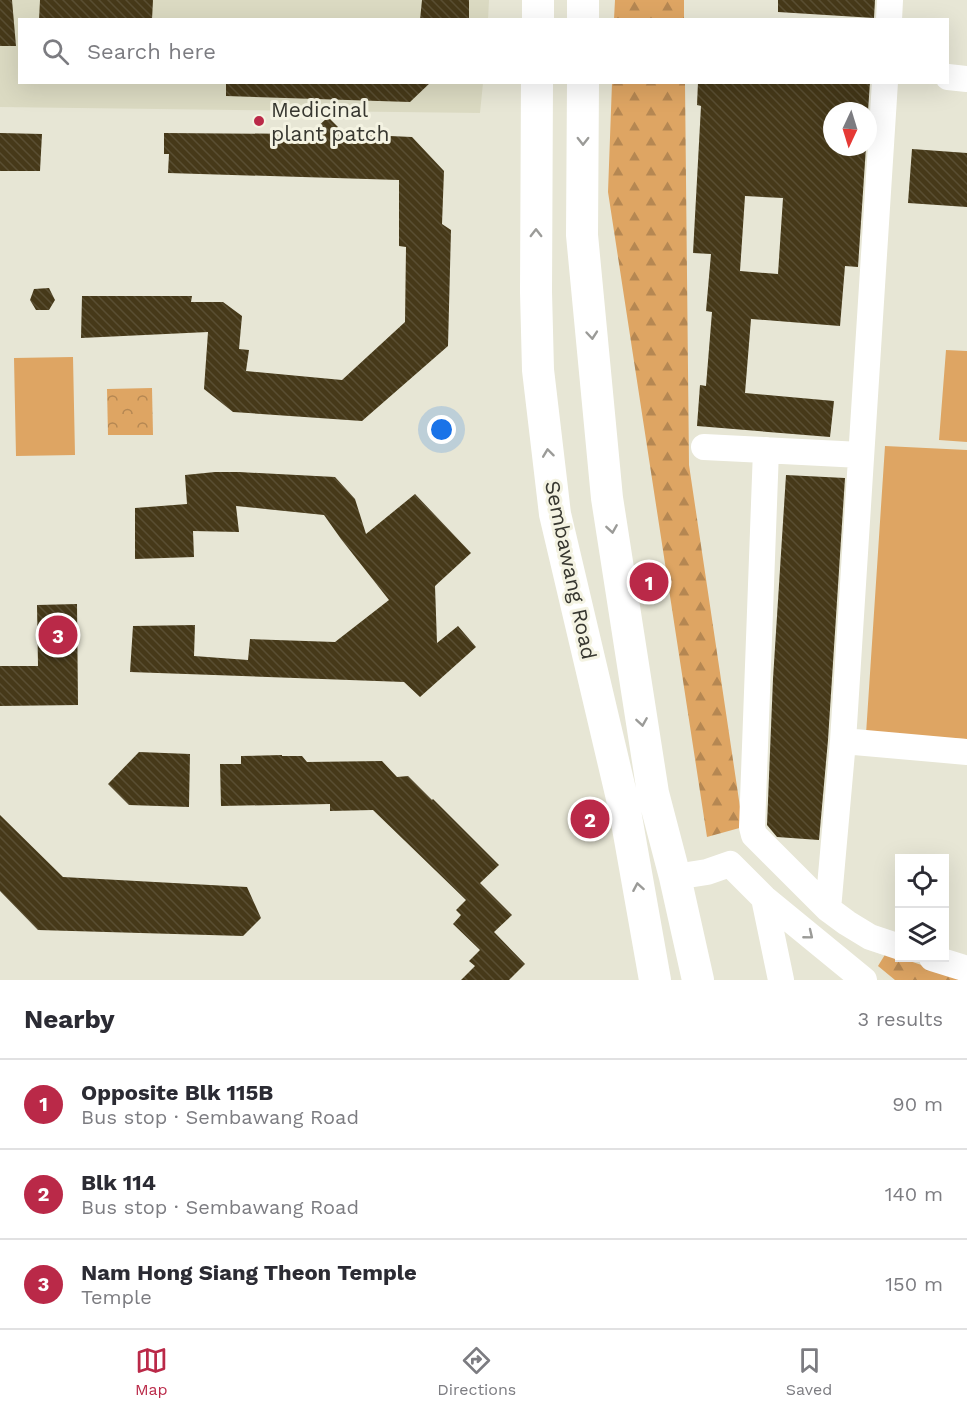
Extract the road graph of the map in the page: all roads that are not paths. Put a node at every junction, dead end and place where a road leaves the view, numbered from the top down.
1 (538, 0) edge
2 (584, 0) edge
3 (890, 0) edge
4 (538, 18) edge
5 (583, 18) edge
6 (889, 18) edge
7 (949, 77) edge
8 (967, 79) edge
9 (537, 84) edge
10 (583, 84) edge
11 (885, 84) edge
12 (704, 447) dead end
13 (766, 450) junction
14 (861, 455) junction
15 (843, 741) junction
16 (967, 752) edge
17 (675, 877) junction
18 (764, 898) junction
19 (828, 909) junction
20 (895, 945) edge
21 (947, 962) edge
22 (967, 969) edge
23 (655, 980) edge
24 (698, 980) edge
25 (781, 980) edge
26 (864, 980) edge

1 - 4 main road
2 - 5 main road
3 - 6 lane
7 - 8 lane
23 -> 9 main road, Sembawang Road
10 -> 17 main road, Sembawang Road
11 - 14 lane
12 - 13 lane
13 - 14 lane
13 - 19 lane
14 - 15 lane
15 - 16 lane
15 - 19 lane
17 - 18 lane
17 - 24 main road, Sembawang Road
18 - 25 lane
18 -> 26 lane
19 - 20 lane
21 - 22 lane

